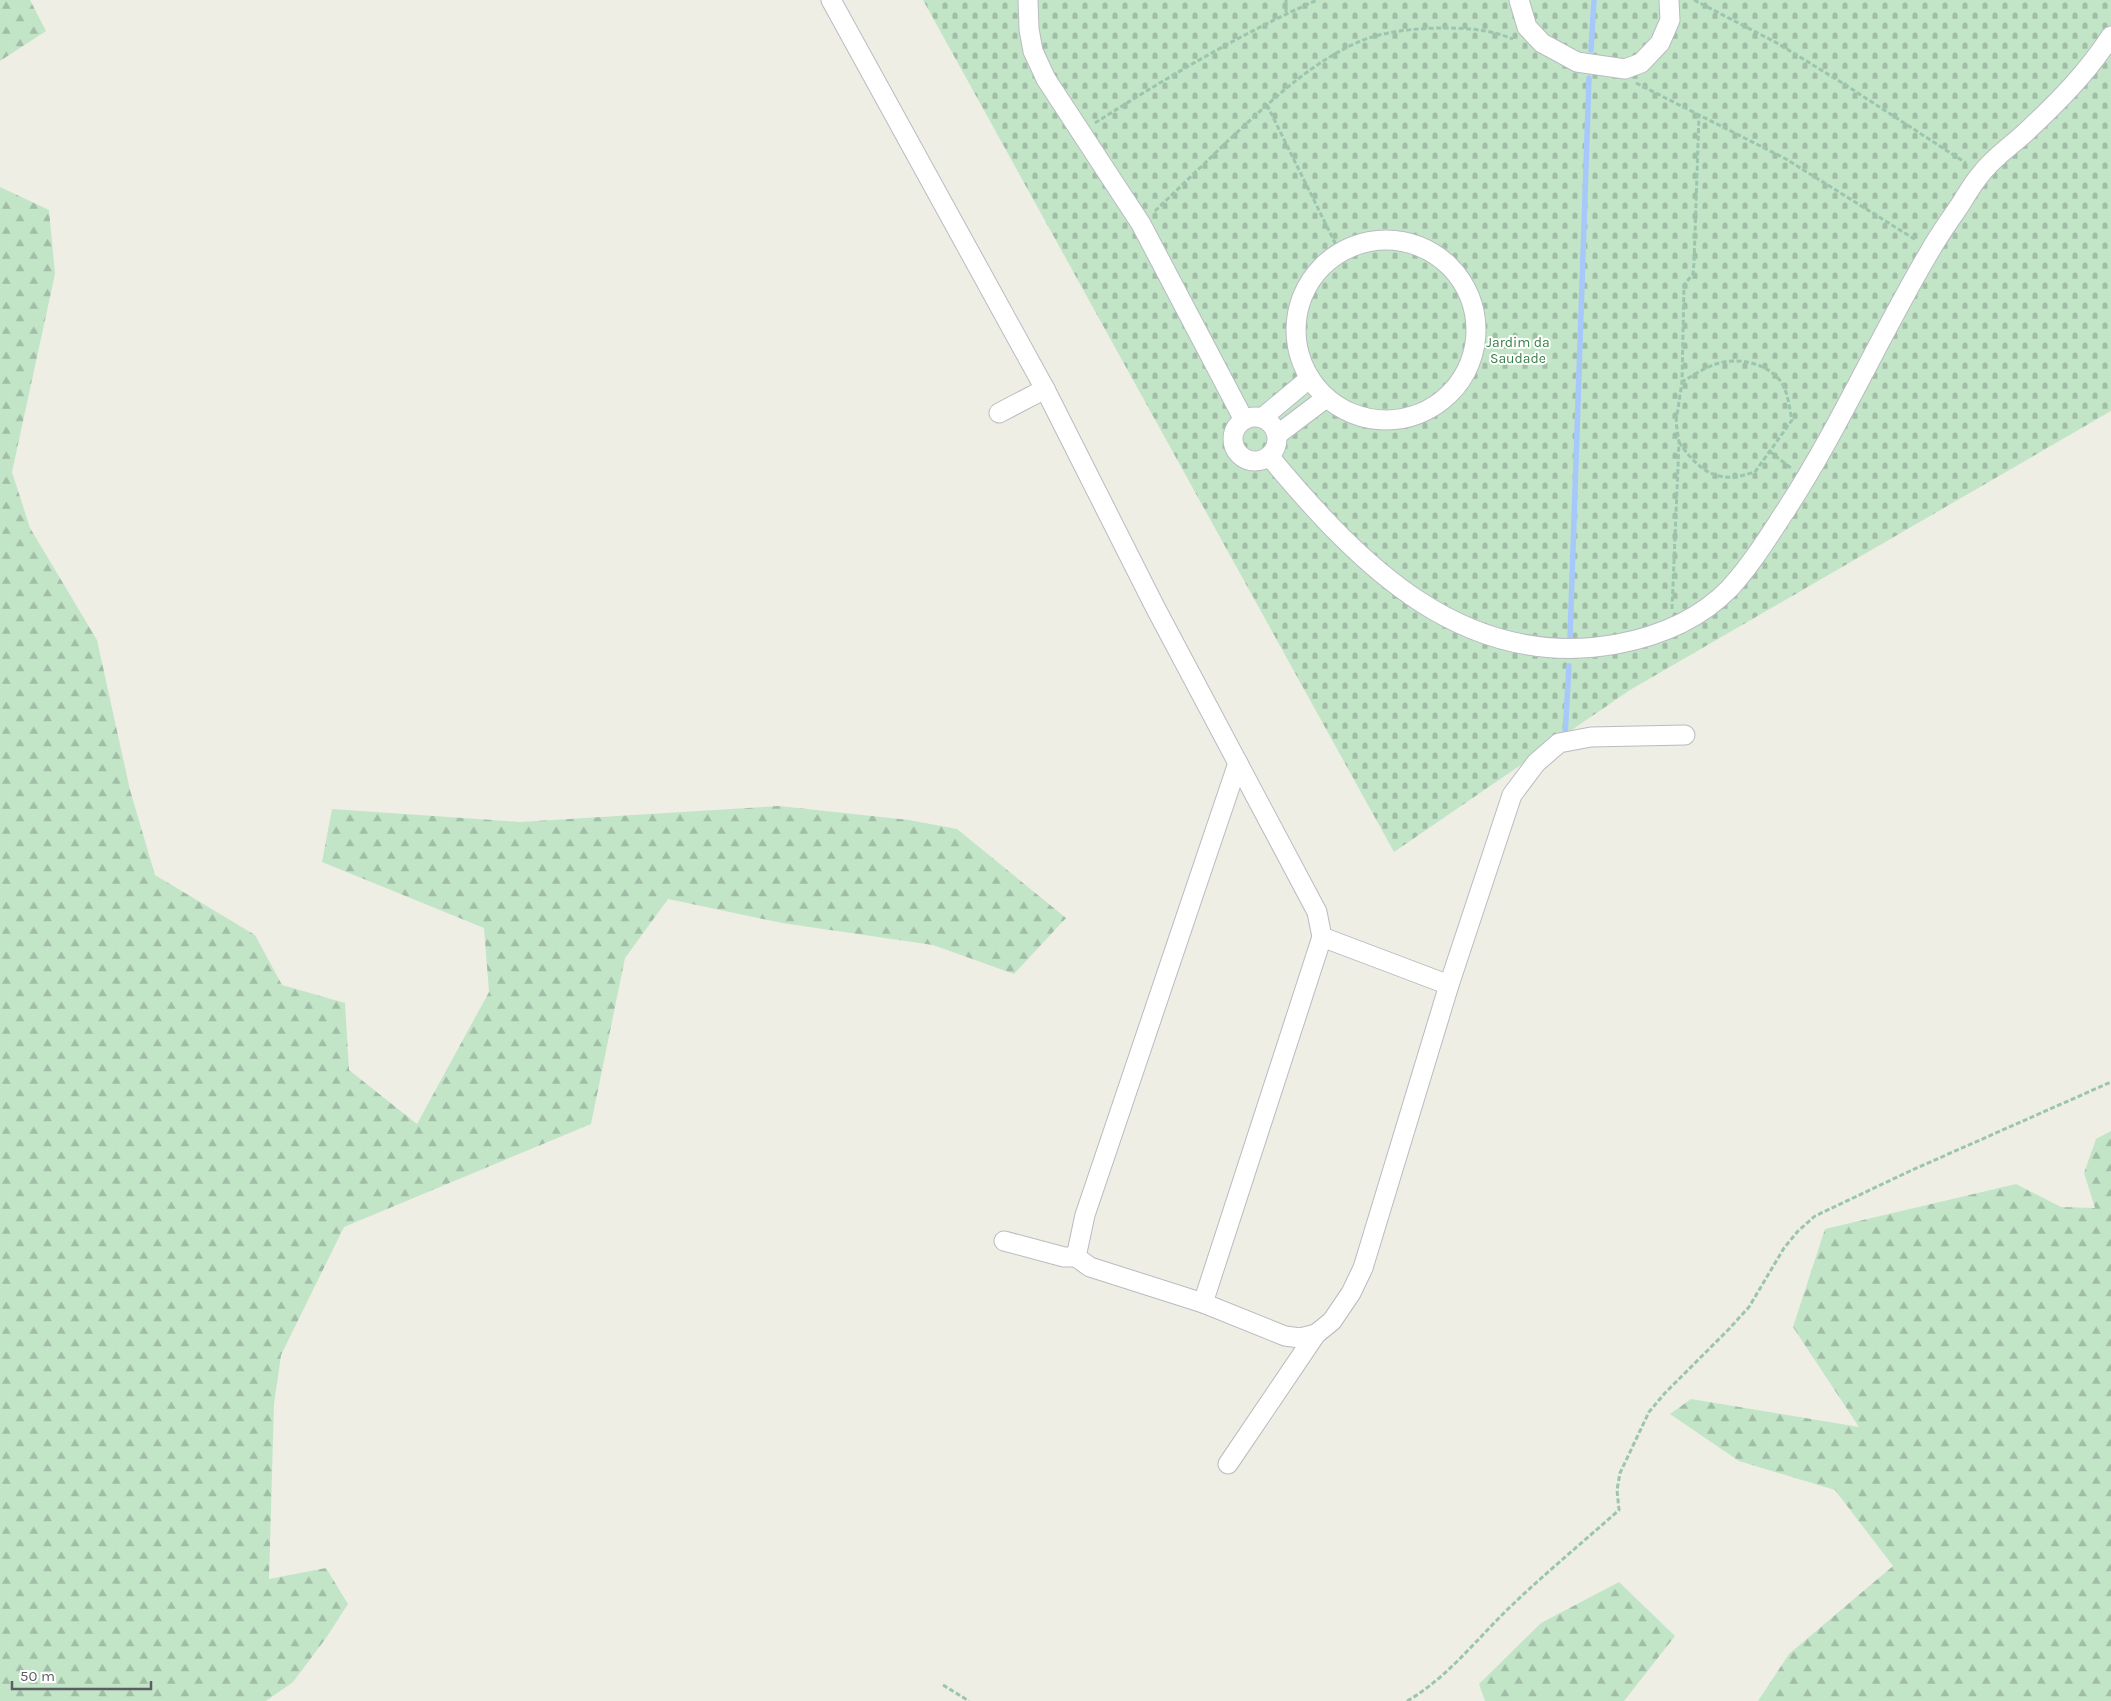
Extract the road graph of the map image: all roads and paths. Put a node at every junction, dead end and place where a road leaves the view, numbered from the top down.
1 (831, 0) edge
2 (1028, 0) edge
3 (1286, 0) edge
4 (1317, 0) edge
5 (1518, 0) edge
6 (1669, 0) edge
7 (1694, 0) edge
8 (1286, 14) junction
9 (2111, 36) edge
10 (1542, 43) junction
11 (1615, 69) junction
12 (1267, 105) junction
13 (1699, 114) junction
14 (1080, 132) junction
15 (1981, 173) junction
16 (1141, 224) junction
17 (1931, 250) junction
18 (1340, 252) junction
19 (1310, 378) junction
20 (1682, 382) junction
21 (1044, 390) junction
22 (1326, 398) junction
23 (998, 413) dead end
24 (1253, 419) junction
25 (1277, 435) junction
26 (1679, 442) junction
27 (1770, 451) junction
28 (1269, 456) junction
29 (1806, 479) junction
30 (1671, 629) junction
31 (1685, 735) dead end
32 (1238, 763) junction
33 (1322, 937) junction
34 (1449, 985) junction
35 (2111, 1082) edge
36 (1004, 1241) dead end
37 (1076, 1257) junction
38 (1203, 1303) junction
39 (1316, 1334) junction
40 (1228, 1464) dead end
41 (943, 1685) dead end
42 (969, 1701) edge
43 (1407, 1701) edge

1 - 21 street
2 - 14 street
3 - 8 path
4 - 8 path
5 - 10 street
6 - 11 street
7 - 15 path
8 - 14 path
9 - 15 street
10 - 11 street
10 - 12 path
11 - 13 path
12 - 16 path
12 - 18 path
13 - 17 path
13 - 20 path
14 - 16 street
15 - 17 street
16 - 24 street
17 - 29 street
18 - 19 street
18 - 22 street
19 - 22 street
19 - 24 street
20 - 26 path
20 - 27 path
21 - 23 street
21 - 32 street
22 - 25 street
24 - 25 street
24 - 28 street
25 - 28 street
26 - 27 path
26 - 30 path
27 - 29 path
28 - 30 street
29 - 30 street
31 - 34 street
32 - 33 street
32 - 37 street
33 - 34 street
33 - 38 street
34 - 39 street
35 - 43 path
36 - 37 street
37 - 38 street
38 - 39 street
39 - 40 street
41 - 42 path

